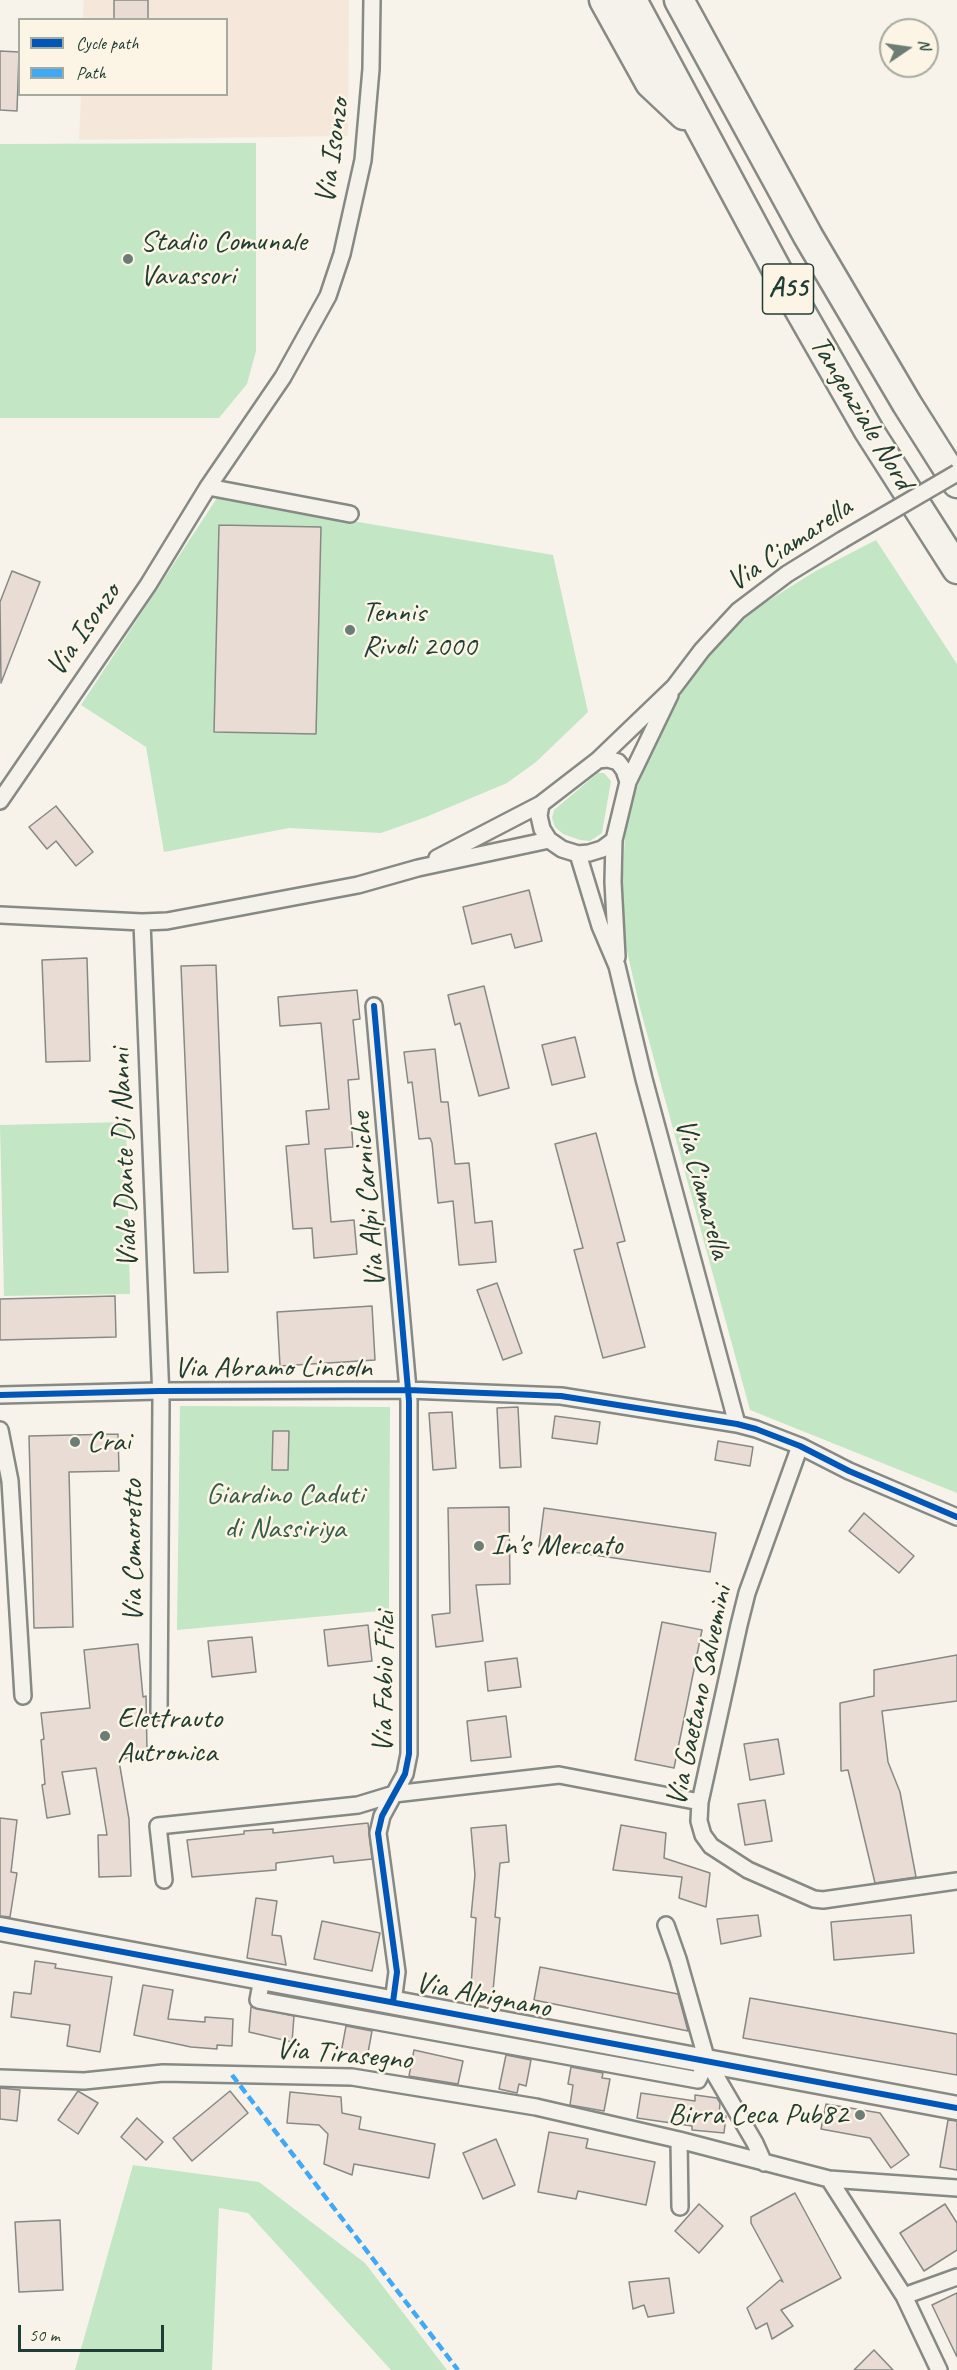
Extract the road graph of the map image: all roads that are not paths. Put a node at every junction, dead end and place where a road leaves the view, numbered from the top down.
1 (372, 0) edge
2 (604, 0) edge
3 (632, 0) edge
4 (679, 0) edge
5 (700, 130) junction
6 (957, 473) edge
7 (957, 483) edge
8 (208, 487) junction
9 (350, 514) dead end
10 (957, 569) edge
11 (674, 687) junction
12 (598, 760) junction
13 (628, 782) junction
14 (0, 801) edge
15 (541, 804) junction
16 (549, 840) junction
17 (614, 840) junction
18 (578, 854) junction
19 (418, 868) junction
20 (0, 915) edge
21 (142, 922) junction
22 (617, 966) junction
23 (374, 1006) dead end
24 (408, 1390) junction
25 (159, 1391) junction
26 (0, 1395) edge
27 (737, 1424) junction
28 (0, 1430) edge
29 (800, 1446) junction
30 (957, 1517) edge
31 (22, 1696) dead end
32 (159, 1712) dead end
33 (394, 1794) junction
34 (700, 1802) junction
35 (164, 1880) dead end
36 (957, 1881) edge
37 (666, 1925) dead end
38 (0, 1929) edge
39 (262, 1979) junction
40 (393, 2002) junction
41 (707, 2061) junction
42 (0, 2078) edge
43 (957, 2108) edge
44 (679, 2140) junction
45 (764, 2163) junction
46 (829, 2179) junction
47 (957, 2188) edge
48 (680, 2207) dead end
49 (957, 2277) edge
50 (904, 2296) junction
51 (939, 2370) edge

1 - 8 street, Via Isonzo
2 - 5 highway
3 - 5 highway, Tangenziale Nord / A55
4 - 7 highway, Tangenziale Nord / A55
5 - 10 highway, Tangenziale Nord / A55
6 - 11 street, Via Ciamarella, bridge
8 - 9 street
8 - 14 street, Via Isonzo
11 - 12 street, Via Ciamarella
11 - 13 street, Via Ciamarella
12 - 13 street
12 - 15 street
13 - 17 street
15 - 16 street
15 - 19 street
16 - 18 street
16 - 19 street
17 - 18 street
17 - 22 street, Via Ciamarella
18 - 22 street, Via Ciamarella
19 - 21 street
20 - 21 street
21 - 25 street, Viale Dante Di Nanni
22 - 27 street, Via Ciamarella
23 - 24 street, Via Alpi Carniche
24 - 25 street, Via Abramo Lincoln
24 - 27 street, Via Abramo Lincoln
24 - 33 street, Via Fabio Filzi
25 - 26 street, Via Abramo Lincoln
25 - 32 street, Via Comoretto
27 - 29 street, Via Abramo Lincoln
28 - 31 street
29 - 30 street, Via Abramo Lincoln
29 - 34 street, Via Gaetano Salvemini
33 - 34 street
33 - 35 street, Via Fabio Filzi
33 - 40 street, Via Fabio Filzi
34 - 36 street, Via Gaetano Salvemini
37 - 41 street
38 - 39 street, Via Alpignano
39 - 40 street, Via Alpignano
39 - 41 street, Via Alpignano
40 - 41 street, Via Alpignano
41 - 43 street, Via Alpignano
41 - 45 street
42 - 44 street, Via Tirasegno
44 - 45 street, Via Tirasegno
44 - 48 street
45 - 46 street, Via Tirasegno
46 - 47 street, Via Tirasegno
46 - 50 street
49 - 50 street
50 - 51 street

